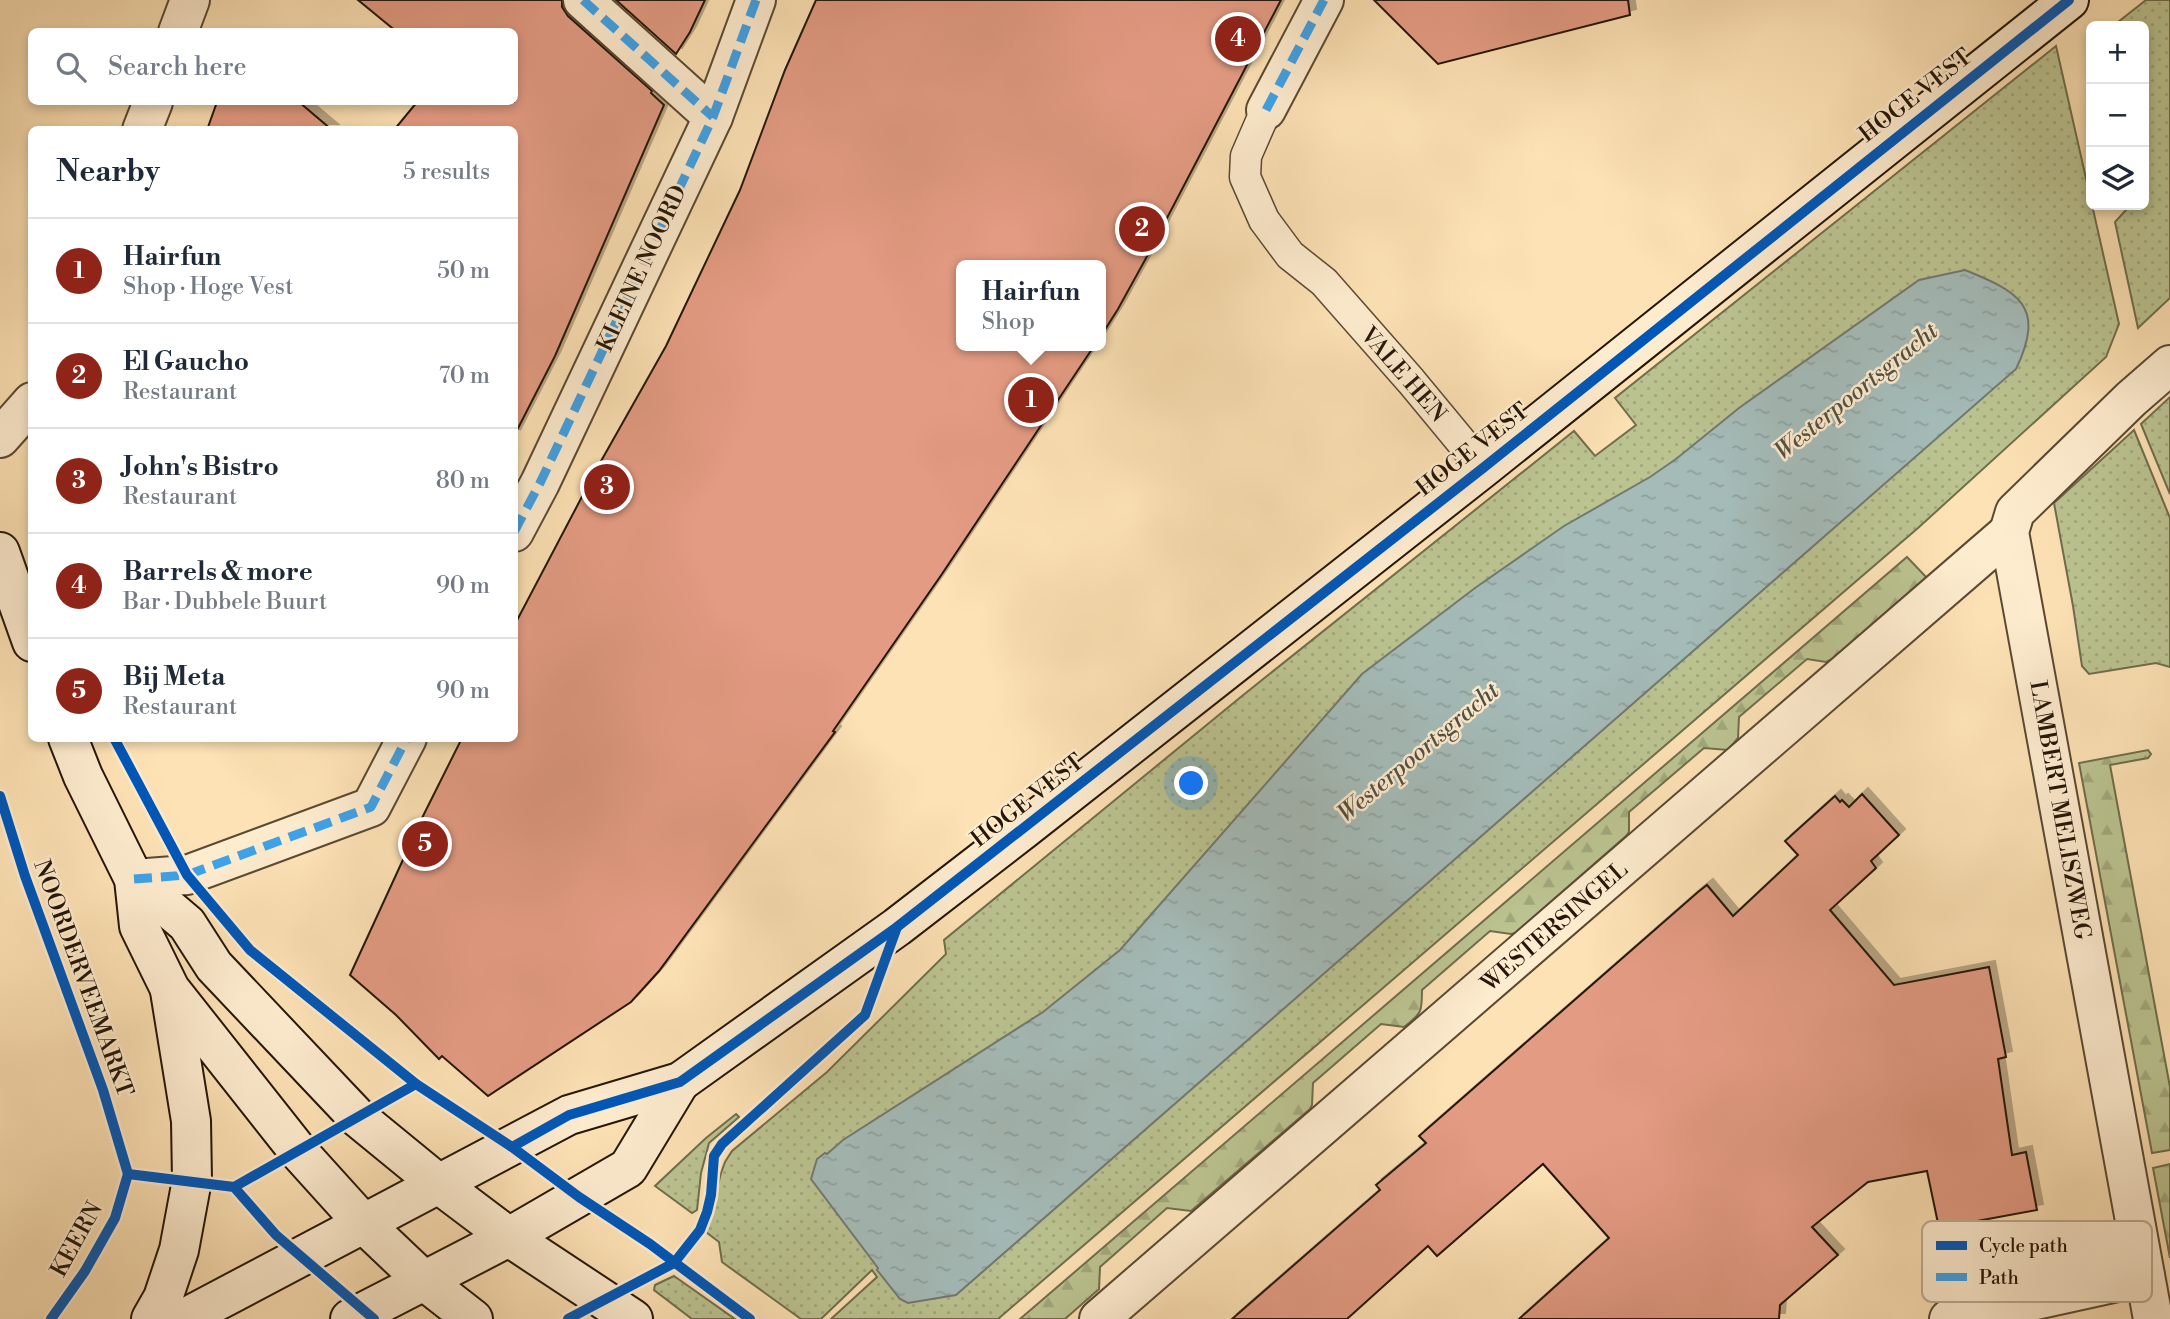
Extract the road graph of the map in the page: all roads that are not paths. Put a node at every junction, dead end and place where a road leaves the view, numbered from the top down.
1 (190, 0) edge
2 (583, 0) edge
3 (756, 0) edge
4 (1324, 0) edge
5 (2069, 0) edge
6 (180, 28) edge
7 (152, 105) edge
8 (1266, 110) joint
9 (713, 117) junction
10 (144, 126) edge
11 (2170, 365) edge
12 (28, 406) edge
13 (0, 438) edge
14 (1483, 468) junction
15 (518, 524) edge
16 (2009, 532) junction
17 (0, 552) edge
18 (28, 631) edge
19 (70, 742) edge
20 (405, 742) edge
21 (134, 879) junction
22 (170, 989) junction
23 (680, 1082) junction
24 (440, 1185) junction
25 (2135, 1221) edge
26 (364, 1224) junction
27 (509, 1237) junction
28 (423, 1280) junction
29 (2026, 1302) edge
30 (151, 1319) edge
31 (183, 1319) edge
32 (350, 1319) edge
33 (473, 1319) edge
34 (632, 1319) edge
35 (1099, 1319) edge
36 (1949, 1319) edge

1 - 6 street
2 - 9 street
3 - 9 street, KLEINE NOORD
4 - 8 street
5 - 14 street, HOGE VEST
7 - 10 street
8 - 14 lane, VALE HEN
9 - 15 street, KLEINE NOORD
11 - 16 street
12 - 13 street
14 - 23 street, HOGE VEST
16 - 25 street, LAMBERT MELISZWEG
16 - 35 street, WESTERSINGEL
17 - 18 street
19 - 21 street
20 - 21 street
21 - 22 street
21 - 24 street
22 - 26 street
22 - 30 street
23 - 24 street, HOGE VEST
23 - 27 street, HOGE VEST
24 - 26 street, HOGE VEST
24 - 27 street
26 - 28 street
26 - 31 street
27 - 28 street, HOGE VEST
27 - 34 street
28 - 32 street
28 - 33 street
29 - 36 street

